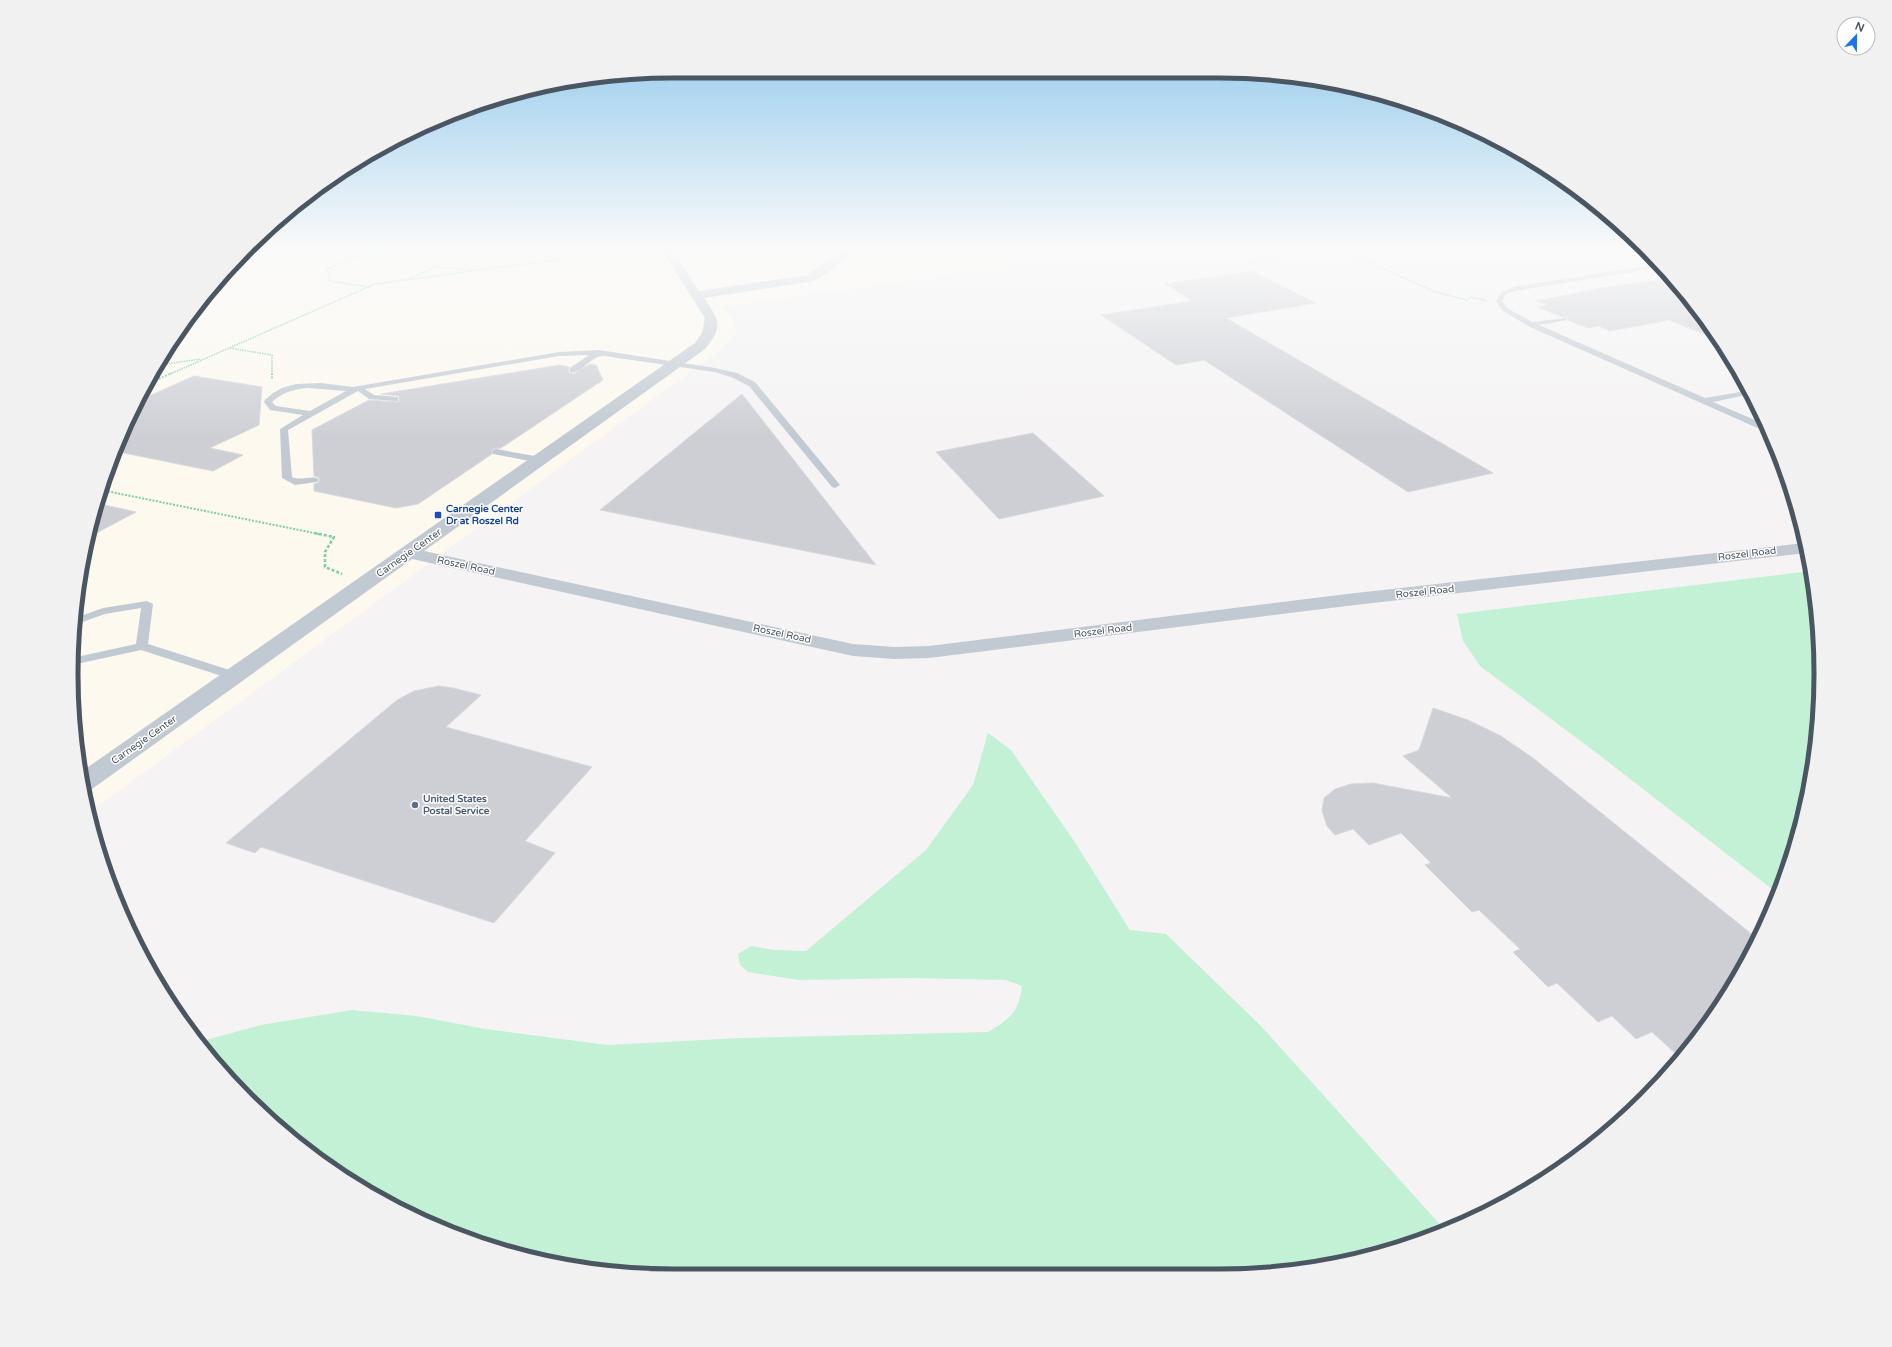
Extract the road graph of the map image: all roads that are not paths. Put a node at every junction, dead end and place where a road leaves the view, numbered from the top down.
1 (706, 312) edge
2 (1511, 312) edge
3 (1565, 319) dead end
4 (1531, 324) junction
5 (599, 352) junction
6 (675, 364) junction
7 (573, 370) dead end
8 (356, 389) junction
9 (1743, 393) dead end
10 (395, 399) dead end
11 (1704, 401) junction
12 (311, 414) junction
13 (1760, 426) edge
14 (496, 452) dead end
15 (540, 460) junction
16 (314, 480) dead end
17 (835, 485) dead end
18 (1801, 548) edge
19 (409, 553) junction
20 (81, 620) edge
21 (142, 646) junction
22 (78, 661) edge
23 (235, 676) junction
24 (87, 780) edge

1 - 6 street, Carnegie Center
2 - 4 lane
3 - 4 lane
4 - 11 lane
5 - 6 lane
5 - 7 lane
5 - 8 lane
6 - 15 street, Carnegie Center
6 - 17 lane
8 - 10 lane
8 - 12 lane
8 - 12 lane
9 - 11 lane
11 - 13 lane
12 - 16 lane
14 - 15 lane
15 - 19 street, Carnegie Center
18 - 19 street, Roszel Road
19 - 23 street, Carnegie Center
20 - 21 lane
21 - 22 lane
21 - 23 lane
23 - 24 street, Carnegie Center

